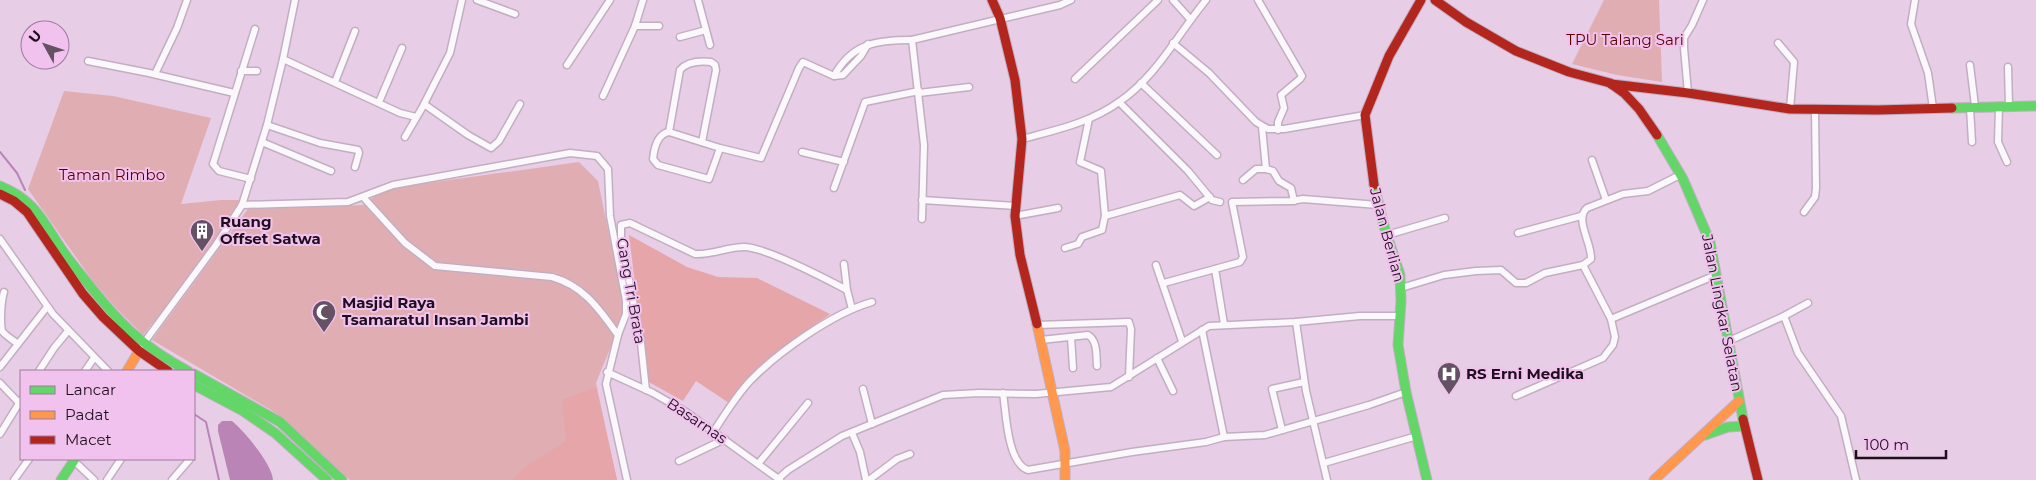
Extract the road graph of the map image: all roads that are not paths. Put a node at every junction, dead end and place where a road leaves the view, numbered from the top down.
1 (187, 0) edge
2 (295, 0) edge
3 (462, 0) edge
4 (478, 0) edge
5 (610, 0) edge
6 (643, 0) edge
7 (698, 0) edge
8 (992, 0) edge
9 (1071, 0) edge
10 (1158, 0) edge
11 (1174, 0) edge
12 (1206, 0) edge
13 (1258, 0) edge
14 (1421, 0) edge
15 (1436, 0) edge
16 (1703, 0) edge
17 (1915, 0) edge
18 (515, 14) dead end
19 (1000, 18) junction
20 (1190, 19) junction
21 (635, 26) junction
22 (659, 26) dead end
23 (254, 29) dead end
24 (706, 30) junction
25 (355, 31) dead end
26 (680, 37) dead end
27 (912, 40) junction
28 (1173, 43) junction
29 (1778, 43) dead end
30 (710, 45) dead end
31 (402, 48) dead end
32 (283, 59) junction
33 (88, 61) dead end
34 (1970, 65) dead end
35 (567, 66) dead end
36 (2008, 67) dead end
37 (241, 71) junction
38 (257, 71) dead end
39 (155, 74) junction
40 (1075, 79) dead end
41 (335, 82) junction
42 (1141, 83) junction
43 (1611, 84) junction
44 (969, 87) dead end
45 (919, 92) junction
46 (234, 93) junction
47 (1688, 93) junction
48 (602, 96) dead end
49 (379, 102) junction
50 (1119, 102) junction
51 (424, 104) junction
52 (520, 104) dead end
53 (1999, 106) junction
54 (2009, 106) junction
55 (2036, 106) edge
56 (1973, 107) junction
57 (1933, 108) junction
58 (1790, 109) junction
59 (1815, 110) junction
60 (1365, 115) junction
61 (416, 117) junction
62 (1089, 119) junction
63 (267, 125) junction
64 (1262, 127) junction
65 (1278, 130) junction
66 (669, 132) junction
67 (405, 137) dead end
68 (1022, 139) junction
69 (262, 142) junction
70 (702, 142) junction
71 (1972, 142) dead end
72 (720, 148) junction
73 (802, 152) dead end
74 (1217, 155) dead end
75 (1592, 160) dead end
76 (844, 162) junction
77 (2007, 162) dead end
78 (355, 167) dead end
79 (1266, 169) junction
80 (331, 171) dead end
81 (1680, 175) junction
82 (251, 179) junction
83 (1243, 180) dead end
84 (0, 186) edge
85 (834, 188) dead end
86 (0, 194) edge
87 (363, 197) junction
88 (1210, 197) junction
89 (922, 200) junction
90 (1606, 200) junction
91 (1294, 201) junction
92 (1220, 202) dead end
93 (242, 205) junction
94 (1378, 205) junction
95 (1058, 208) dead end
96 (1015, 211) junction
97 (1804, 212) dead end
98 (1105, 216) junction
99 (1581, 216) junction
100 (1445, 218) dead end
101 (922, 219) dead end
102 (1518, 233) dead end
103 (1387, 235) junction
104 (0, 239) edge
105 (1065, 248) dead end
106 (844, 264) dead end
107 (1156, 265) dead end
108 (1583, 265) junction
109 (1215, 269) junction
110 (1716, 275) junction
111 (1164, 284) junction
112 (92, 288) junction
113 (1402, 288) junction
114 (847, 290) junction
115 (4, 292) dead end
116 (83, 294) junction
117 (872, 302) dead end
118 (1808, 303) dead end
119 (47, 307) junction
120 (852, 309) junction
121 (1400, 316) junction
122 (1784, 316) junction
123 (1611, 320) junction
124 (1296, 322) junction
125 (1224, 324) junction
126 (1037, 325) junction
127 (1202, 330) junction
128 (68, 331) junction
129 (618, 335) junction
130 (1071, 337) junction
131 (1041, 340) junction
132 (1182, 341) junction
133 (1729, 341) junction
134 (18, 344) junction
135 (141, 348) junction
136 (94, 358) junction
137 (1157, 358) junction
138 (1097, 366) dead end
139 (0, 368) edge
140 (1073, 368) dead end
141 (40, 370) edge
142 (86, 370) edge
143 (107, 370) edge
144 (128, 370) edge
145 (167, 370) edge
146 (186, 370) edge
147 (608, 372) junction
148 (195, 375) edge
149 (1129, 377) junction
150 (1304, 382) junction
151 (0, 383) edge
152 (195, 386) edge
153 (863, 389) dead end
154 (646, 390) junction
155 (1173, 391) dead end
156 (1051, 392) junction
157 (1406, 392) junction
158 (1004, 393) junction
159 (1516, 396) dead end
160 (1739, 401) junction
161 (20, 402) edge
162 (808, 403) dead end
163 (20, 404) edge
164 (1314, 421) junction
165 (872, 424) junction
166 (1744, 426) junction
167 (1282, 430) junction
168 (714, 431) junction
169 (852, 433) junction
170 (0, 434) edge
171 (1417, 436) junction
172 (1224, 437) junction
173 (1700, 437) junction
174 (725, 439) junction
175 (910, 454) dead end
176 (28, 460) edge
177 (73, 460) edge
178 (75, 460) edge
179 (120, 460) edge
180 (189, 460) edge
181 (679, 461) dead end
182 (1324, 463) junction
183 (758, 464) junction
184 (1066, 464) junction
185 (779, 479) edge
186 (14, 480) edge
187 (61, 480) edge
188 (94, 480) edge
189 (106, 480) edge
190 (172, 480) edge
191 (327, 480) edge
192 (342, 480) edge
193 (627, 480) edge
194 (867, 480) edge
195 (1064, 480) edge
196 (1328, 480) edge
197 (1427, 480) edge
198 (1654, 480) edge
199 (1758, 480) edge
200 (1856, 480) edge

1 - 39 street
2 - 32 street
3 - 51 street
4 - 18 street
5 - 35 street
6 - 21 street
7 - 24 street
8 - 19 main road
9 - 19 street
10 - 40 street
11 - 20 street
12 - 20 street
13 - 65 street
14 - 60 main road, Jalan Berlian
15 - 43 main road
16 - 47 street
17 - 57 street
19 - 27 street
19 - 68 main road
20 - 28 street
21 - 22 street
21 - 48 street
23 - 37 street
24 - 26 street
24 - 30 street
25 - 41 street
27 - 45 street
27 - 72 street
28 - 42 street
28 - 64 street
29 - 58 street
31 - 49 street
32 - 41 street
32 - 63 street
33 - 39 street
34 - 56 street
36 - 54 street
37 - 38 street
37 - 46 street
39 - 46 street
41 - 49 street
42 - 50 street
42 - 74 street
43 - 47 main road
43 - 81 main road, Jalan Lingkar Selatan
44 - 45 street
45 - 76 street
45 - 89 street
46 - 82 street
47 - 58 main road
49 - 61 street
50 - 62 street
50 - 88 street
51 - 52 street
51 - 61 street
53 - 54 main road
53 - 56 main road
53 - 77 street
54 - 55 main road
56 - 57 main road
56 - 71 street
57 - 59 main road
58 - 59 main road
59 - 97 street
60 - 65 street
60 - 94 main road, Jalan Berlian
61 - 67 street
62 - 68 street
62 - 98 street
63 - 69 street
63 - 78 street
64 - 65 street
64 - 79 street
66 - 70 street
66 - 70 street
66 - 72 street
68 - 96 main road
69 - 80 street
69 - 82 street
70 - 72 street
73 - 76 street
75 - 90 street
76 - 85 street
79 - 83 street
79 - 91 street
81 - 90 street
81 - 110 main road, Jalan Lingkar Selatan
82 - 93 street
84 - 112 main road
86 - 116 main road
87 - 93 street
87 - 129 street
87 - 129 street
88 - 92 street
88 - 98 street
89 - 96 street
89 - 101 street
90 - 99 street
91 - 94 street
91 - 109 street
93 - 135 street
94 - 103 main road, Jalan Berlian
95 - 96 street
96 - 126 main road
98 - 105 street
99 - 102 street
99 - 108 street
100 - 103 street
103 - 113 main road, Jalan Berlian
104 - 119 street
106 - 114 street
107 - 111 street
108 - 113 street
108 - 123 street
109 - 111 street
109 - 125 street
110 - 123 street
110 - 133 main road, Jalan Lingkar Selatan
111 - 132 street
112 - 116 main road
112 - 135 main road
113 - 121 main road, Jalan Berlian
114 - 120 street
114 - 154 street, Gang Tri Brata
115 - 134 street
116 - 135 main road
117 - 120 street
118 - 122 street
119 - 128 street
119 - 134 street
120 - 168 street
121 - 124 street
121 - 157 main road, Jalan Berlian
122 - 133 street
122 - 200 street
123 - 159 street
124 - 125 street
124 - 150 street
125 - 127 street
126 - 131 main road
126 - 149 street
127 - 132 street
127 - 172 street
128 - 136 street
128 - 141 street
129 - 147 street
130 - 131 street
130 - 138 street
130 - 140 street
131 - 156 main road
132 - 137 street
133 - 160 main road, Jalan Lingkar Selatan
134 - 139 street
135 - 144 main road
135 - 145 main road
135 - 146 main road
136 - 142 street
136 - 143 street
137 - 149 street
137 - 155 street
147 - 154 street, Basarnas
147 - 193 street
148 - 192 main road
149 - 156 street
150 - 164 street
150 - 167 street
151 - 161 street
152 - 191 main road
153 - 165 street
154 - 168 street, Basarnas
156 - 158 street
156 - 184 main road
157 - 164 street
157 - 171 main road, Jalan Berlian
158 - 165 street
158 - 184 street
160 - 166 main road, Jalan Lingkar Selatan
160 - 173 main road
162 - 183 street
163 - 170 street
164 - 167 street
164 - 182 street
165 - 169 street
166 - 173 main road
166 - 199 main road, Jalan Lingkar Selatan
167 - 172 street
168 - 174 street, Basarnas
169 - 185 street
169 - 194 street
171 - 182 street
171 - 197 main road, Jalan Berlian
172 - 184 street
173 - 198 main road
174 - 181 street
174 - 183 street, Basarnas
175 - 194 street
176 - 186 street
177 - 187 main road
178 - 188 street
179 - 189 street
180 - 190 street
182 - 196 street
183 - 185 street, Basarnas
184 - 195 main road

